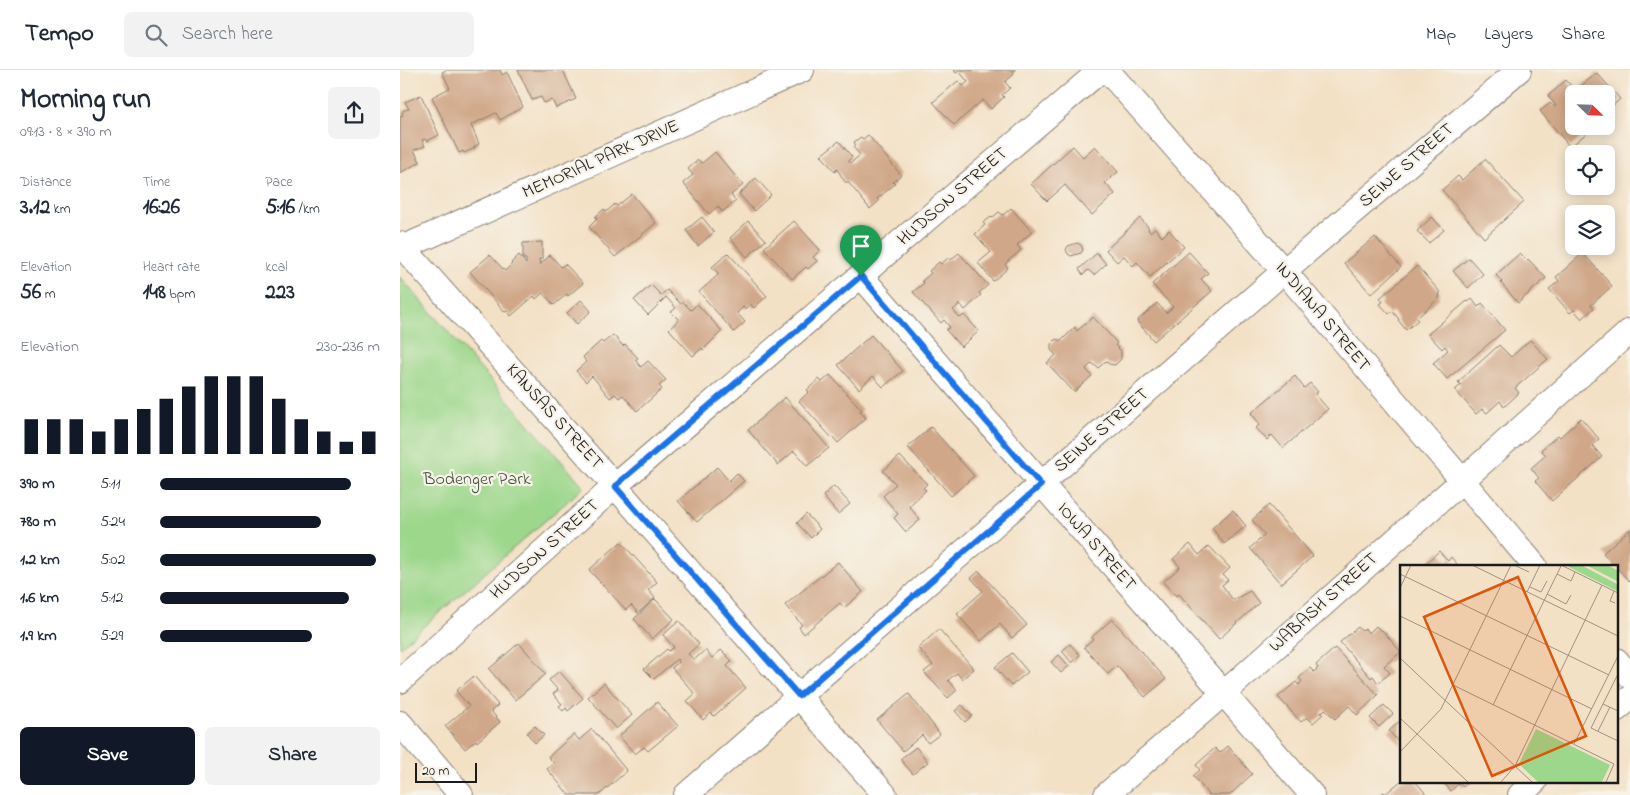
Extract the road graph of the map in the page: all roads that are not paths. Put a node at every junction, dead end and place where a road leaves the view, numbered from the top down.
1 (802, 70) edge
2 (1101, 70) edge
3 (1107, 70) edge
4 (1519, 70) edge
5 (401, 247) edge
6 (1284, 271) junction
7 (861, 276) junction
8 (1630, 331) edge
9 (1461, 481) junction
10 (1041, 485) junction
11 (615, 486) junction
12 (1534, 565) edge
13 (1618, 662) edge
14 (1630, 676) edge
15 (400, 681) edge
16 (1224, 693) junction
17 (799, 696) junction
18 (1630, 698) edge
19 (1618, 708) edge
20 (400, 722) edge
21 (1534, 782) edge
22 (461, 795) edge
23 (686, 795) edge
24 (885, 795) edge
25 (1106, 795) edge
26 (1312, 795) edge
27 (1520, 795) edge

1 - 5 street, MEMORIAL PARK DRIVE
2 - 7 street, HUDSON STREET
3 - 6 street, INDIANA STREET
4 - 6 street, SEINE STREET
5 - 11 street, KANSAS STREET
6 - 9 street, INDIANA STREET
6 - 10 street, SEINE STREET
7 - 10 street, IOWA STREET
7 - 11 street, HUDSON STREET
8 - 9 street, WABASH STREET
9 - 12 street, INDIANA STREET
9 - 16 street, WABASH STREET
10 - 16 street, IOWA STREET
10 - 17 street, SEINE STREET
11 - 15 street, HUDSON STREET
11 - 17 street, KANSAS STREET
13 - 14 street
16 - 25 street, WABASH STREET
16 - 26 street, IOWA STREET
17 - 23 street, SEINE STREET
17 - 24 street, KANSAS STREET
18 - 19 street
20 - 22 street
21 - 27 street

